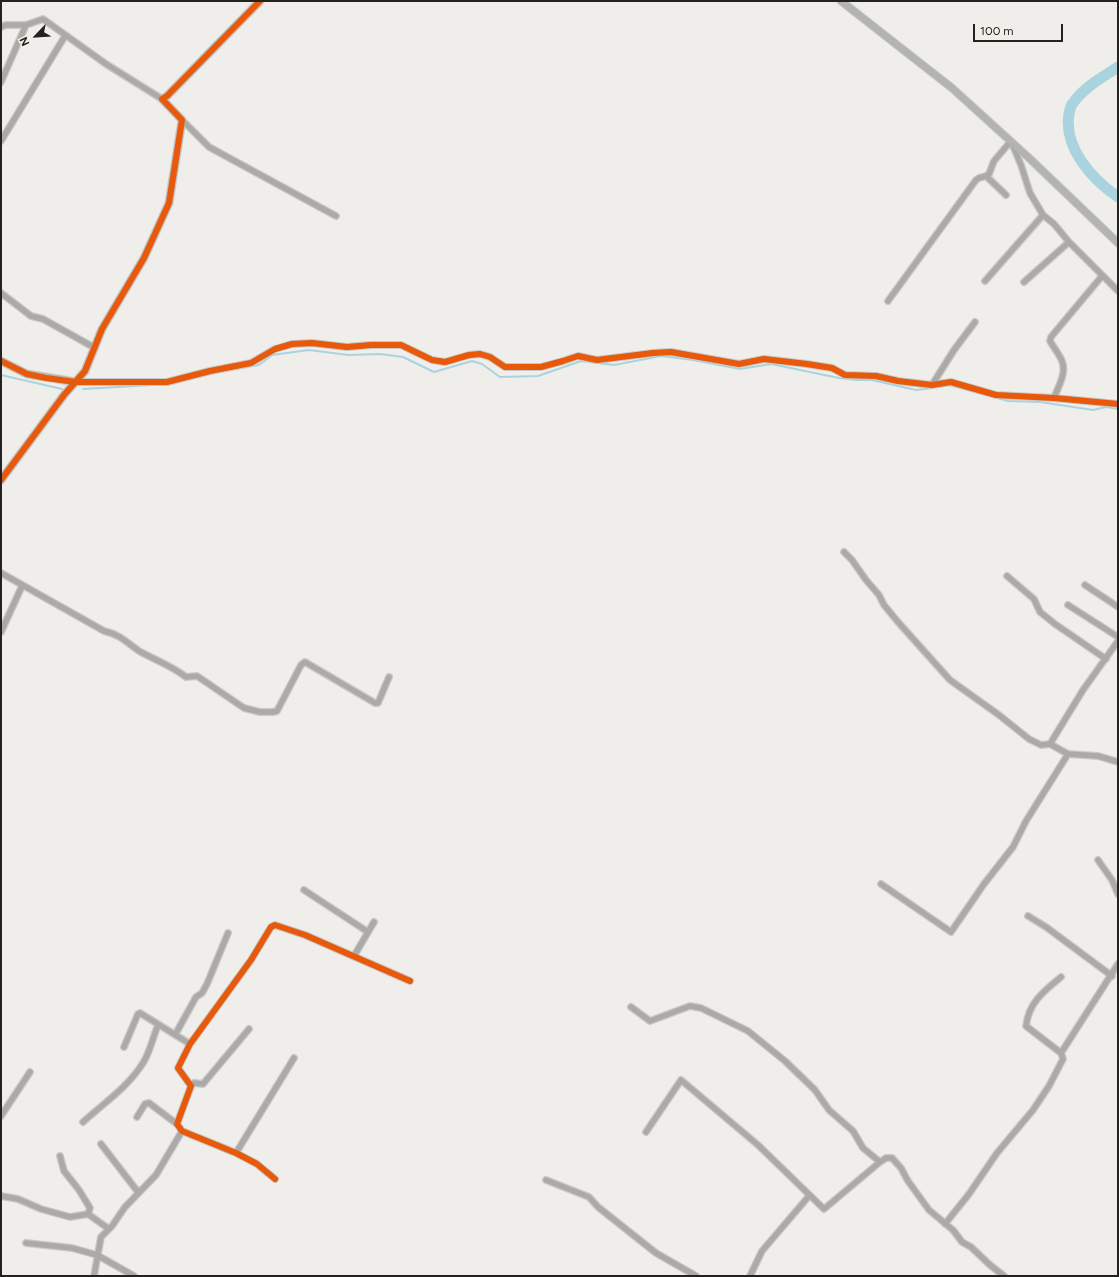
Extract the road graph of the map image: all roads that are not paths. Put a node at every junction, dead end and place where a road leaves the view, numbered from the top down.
1 (260, 1) edge
2 (841, 1) edge
3 (26, 25) junction
4 (1, 27) edge
5 (66, 36) junction
6 (1, 82) edge
7 (162, 99) junction
8 (182, 120) junction
9 (1, 141) edge
10 (1011, 141) junction
11 (986, 176) junction
12 (1006, 195) dead end
13 (1043, 215) junction
14 (336, 216) dead end
15 (1069, 242) junction
16 (1118, 243) edge
17 (1102, 276) junction
18 (986, 281) dead end
19 (1024, 282) dead end
20 (1118, 291) edge
21 (1, 294) edge
22 (888, 301) dead end
23 (975, 322) dead end
24 (95, 348) junction
25 (1, 361) edge
26 (76, 382) junction
27 (932, 385) junction
28 (1054, 398) junction
29 (1118, 404) edge
30 (1, 480) edge
31 (844, 552) dead end
32 (1, 573) edge
33 (1006, 576) dead end
34 (22, 586) junction
35 (1085, 586) dead end
36 (1068, 605) dead end
37 (1118, 607) edge
38 (1, 632) edge
39 (1118, 637) edge
40 (1118, 641) edge
41 (1106, 659) junction
42 (389, 677) dead end
43 (1050, 744) junction
44 (1068, 754) junction
45 (1118, 762) edge
46 (1098, 860) dead end
47 (881, 884) dead end
48 (304, 890) dead end
49 (1118, 894) edge
50 (1028, 916) dead end
51 (374, 922) dead end
52 (368, 932) junction
53 (228, 933) dead end
54 (354, 956) junction
55 (1118, 964) edge
56 (1112, 976) junction
57 (1061, 977) dead end
58 (410, 981) dead end
59 (631, 1007) dead end
60 (158, 1025) junction
61 (249, 1029) dead end
62 (175, 1035) junction
63 (190, 1044) junction
64 (124, 1047) dead end
65 (1061, 1053) junction
66 (294, 1058) dead end
67 (30, 1072) dead end
68 (191, 1086) junction
69 (1, 1116) edge
70 (137, 1117) dead end
71 (83, 1122) dead end
72 (177, 1124) junction
73 (182, 1131) junction
74 (646, 1132) dead end
75 (101, 1144) dead end
76 (236, 1153) junction
77 (60, 1156) dead end
78 (880, 1162) junction
79 (275, 1179) dead end
80 (546, 1180) dead end
81 (138, 1192) junction
82 (1, 1196) edge
83 (810, 1196) junction
84 (88, 1214) junction
85 (945, 1224) junction
86 (110, 1229) junction
87 (26, 1243) dead end
88 (97, 1255) junction
89 (94, 1276) edge
90 (134, 1276) edge
91 (696, 1276) edge
92 (750, 1276) edge
93 (1004, 1276) edge

1 - 7 street
2 - 10 street
3 - 4 street
3 - 5 street
3 - 6 street
5 - 7 street
5 - 9 street
7 - 8 street
8 - 14 street
8 - 24 street
10 - 11 street
10 - 13 street
10 - 16 street
11 - 12 street
11 - 22 street
13 - 15 street
13 - 18 street
15 - 17 street
15 - 19 street
17 - 20 street
17 - 28 street
21 - 24 street
23 - 27 street
24 - 26 street
25 - 26 street
26 - 27 street
26 - 30 street
27 - 28 street
28 - 29 street
31 - 43 street
32 - 34 street
33 - 41 street
34 - 38 street
34 - 42 street
35 - 37 street
36 - 39 street
40 - 41 street
41 - 43 street
43 - 44 street
44 - 45 street
44 - 47 street
46 - 49 street
48 - 52 street
50 - 56 street
51 - 52 street
52 - 54 street
53 - 62 street
54 - 58 street
54 - 63 street
55 - 56 street
56 - 65 street
57 - 65 street
59 - 78 street
60 - 62 street
60 - 64 street
60 - 71 street
61 - 68 street
62 - 63 street
63 - 68 street
65 - 85 street
66 - 76 street
67 - 69 street
68 - 72 street
70 - 72 street
72 - 73 street
73 - 76 street
73 - 81 street
74 - 83 street
75 - 81 street
76 - 79 street
77 - 84 street
78 - 83 street
78 - 85 street
80 - 91 street
81 - 86 street
82 - 84 street
83 - 92 street
84 - 86 street
85 - 93 street
86 - 88 street
87 - 88 street
88 - 89 street
88 - 90 street

